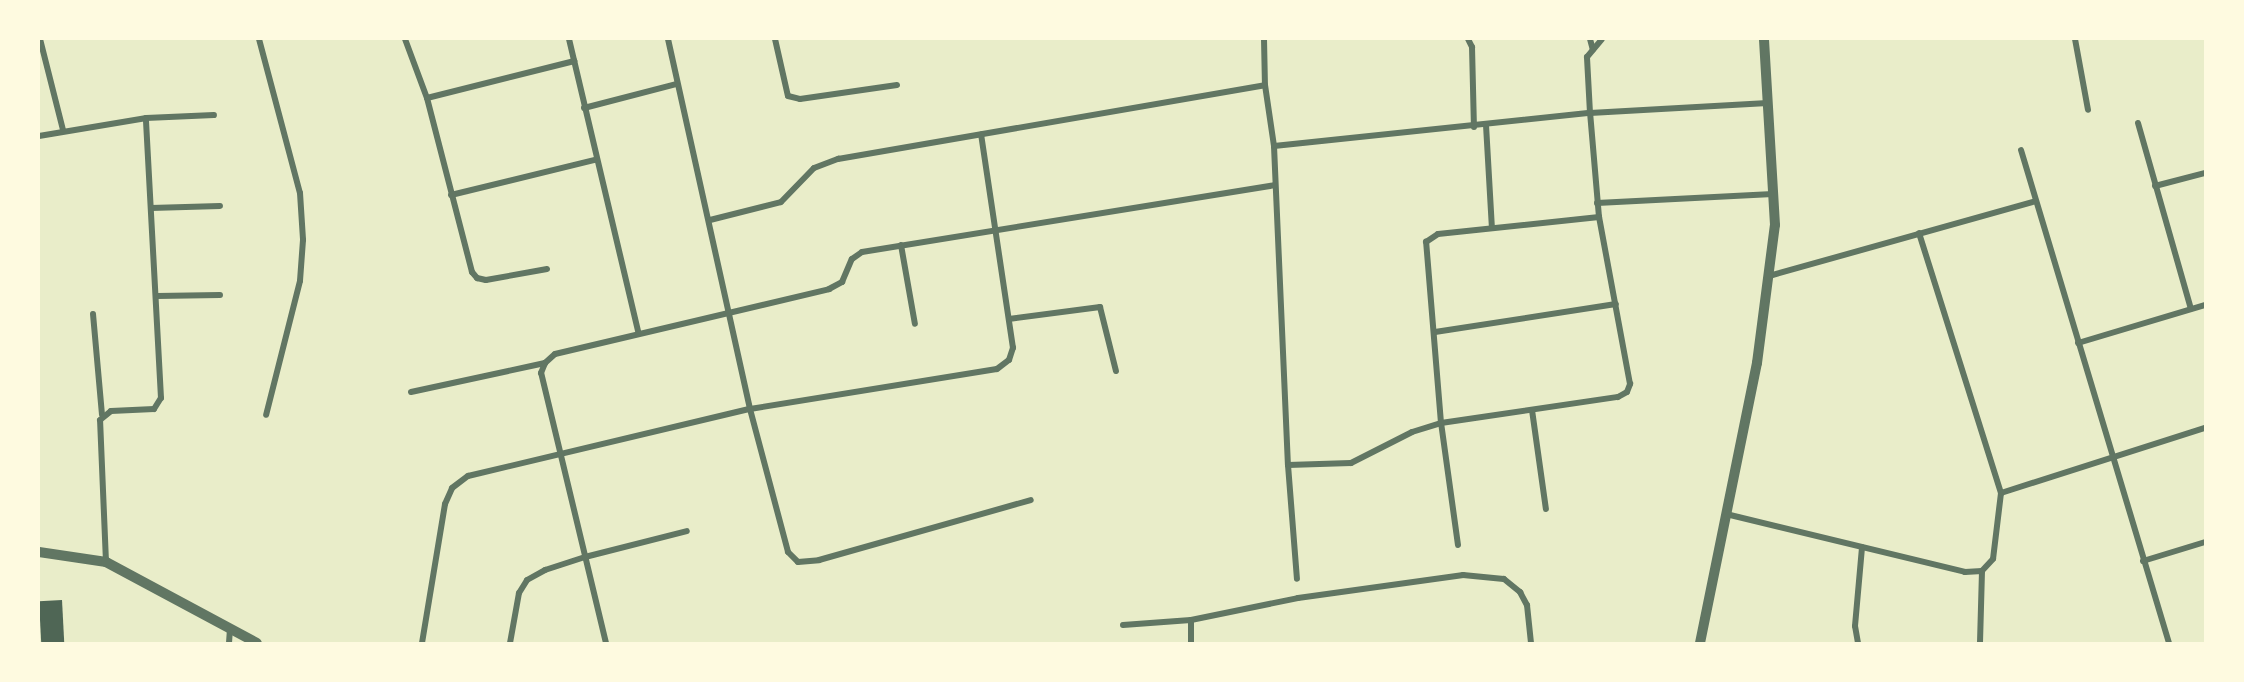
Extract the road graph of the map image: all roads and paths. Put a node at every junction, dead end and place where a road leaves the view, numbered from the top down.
1 (40, 39) edge
2 (259, 39) edge
3 (405, 39) edge
4 (569, 39) edge
5 (668, 39) edge
6 (775, 39) edge
7 (1264, 39) edge
8 (1468, 39) edge
9 (1590, 39) edge
10 (1602, 39) edge
11 (1764, 39) edge
12 (2075, 39) edge
13 (1593, 50) junction
14 (574, 61) junction
15 (677, 84) junction
16 (897, 85) dead end
17 (1265, 85) junction
18 (427, 98) junction
19 (1768, 103) junction
20 (584, 108) junction
21 (2088, 110) dead end
22 (1590, 113) junction
23 (214, 115) dead end
24 (146, 118) junction
25 (2138, 123) dead end
26 (1486, 125) junction
27 (1474, 127) junction
28 (63, 130) junction
29 (981, 134) junction
30 (39, 136) edge
31 (1274, 146) junction
32 (2021, 150) dead end
33 (595, 160) junction
34 (2205, 173) edge
35 (1274, 185) junction
36 (2155, 186) junction
37 (1773, 194) junction
38 (451, 195) junction
39 (2036, 201) junction
40 (1598, 203) junction
41 (220, 206) dead end
42 (151, 208) junction
43 (1599, 217) junction
44 (710, 220) junction
45 (993, 228) junction
46 (1492, 228) junction
47 (1919, 233) junction
48 (901, 245) junction
49 (547, 269) dead end
50 (1769, 276) junction
51 (220, 295) dead end
52 (157, 296) junction
53 (1616, 304) junction
54 (2205, 304) edge
55 (2191, 309) junction
56 (730, 310) junction
57 (93, 314) dead end
58 (1009, 319) junction
59 (915, 324) dead end
60 (638, 332) junction
61 (1435, 332) junction
62 (2078, 343) junction
63 (545, 363) junction
64 (1116, 371) dead end
65 (411, 392) dead end
66 (750, 409) junction
67 (1532, 410) junction
68 (102, 415) junction
69 (266, 415) dead end
70 (1441, 423) junction
71 (2205, 428) edge
72 (559, 454) junction
73 (2111, 456) junction
74 (1288, 465) junction
75 (2001, 493) junction
76 (1031, 500) dead end
77 (1546, 509) dead end
78 (1726, 514) junction
79 (687, 531) dead end
80 (2205, 542) edge
81 (1458, 545) dead end
82 (1862, 547) junction
83 (39, 552) edge
84 (585, 557) junction
85 (2143, 561) junction
86 (106, 562) junction
87 (1982, 571) junction
88 (1298, 579) dead end
89 (1191, 620) junction
90 (1123, 626) dead end
91 (230, 628) junction
92 (229, 643) edge
93 (258, 643) edge
94 (422, 643) edge
95 (510, 643) edge
96 (606, 643) edge
97 (1191, 643) edge
98 (1531, 643) edge
99 (1700, 643) edge
100 (1858, 643) edge
101 (1980, 643) edge
102 (2169, 643) edge

1 - 28 street
2 - 69 street
3 - 18 street
4 - 14 street
5 - 15 street
6 - 16 street
7 - 17 street
8 - 27 street
9 - 13 street
10 - 13 street
11 - 19 street
12 - 21 street
13 - 22 street
14 - 18 street
14 - 20 street
15 - 20 street
15 - 44 street
17 - 29 street
17 - 31 street
18 - 38 street
19 - 22 street
19 - 37 street
20 - 33 street
22 - 26 street
22 - 40 street
23 - 24 street
24 - 28 street
24 - 42 street
25 - 36 street
26 - 27 street
26 - 46 street
27 - 31 street
28 - 30 street
29 - 44 street
29 - 45 street
31 - 35 street
32 - 39 street
33 - 38 street
33 - 60 street
34 - 36 street
35 - 45 street
35 - 74 street
36 - 55 street
37 - 40 street
37 - 50 street
38 - 49 street
39 - 47 street
39 - 62 street
40 - 43 street
41 - 42 street
42 - 52 street
43 - 46 street
43 - 53 street
44 - 56 street
45 - 48 street
45 - 58 street
46 - 61 street
47 - 50 street
47 - 75 street
48 - 56 street
48 - 59 street
50 - 78 street
51 - 52 street
52 - 68 street
53 - 61 street
53 - 67 street
54 - 55 street
55 - 62 street
56 - 60 street
56 - 66 street
57 - 68 street
58 - 64 street
58 - 66 street
60 - 63 street
61 - 70 street
62 - 73 street
63 - 65 street
63 - 72 street
66 - 72 street
66 - 76 street
67 - 70 street
67 - 77 street
68 - 86 street
70 - 74 street
70 - 81 street
71 - 73 street
72 - 84 street
72 - 94 street
73 - 75 street
73 - 85 street
74 - 88 street
75 - 87 street
78 - 82 street
78 - 99 street
79 - 84 street
80 - 85 street
82 - 87 street
82 - 100 street
83 - 86 street
84 - 95 street
84 - 96 street
85 - 102 street
86 - 91 street
87 - 101 street
89 - 90 street
89 - 97 street
89 - 98 street
91 - 92 street
91 - 93 street

